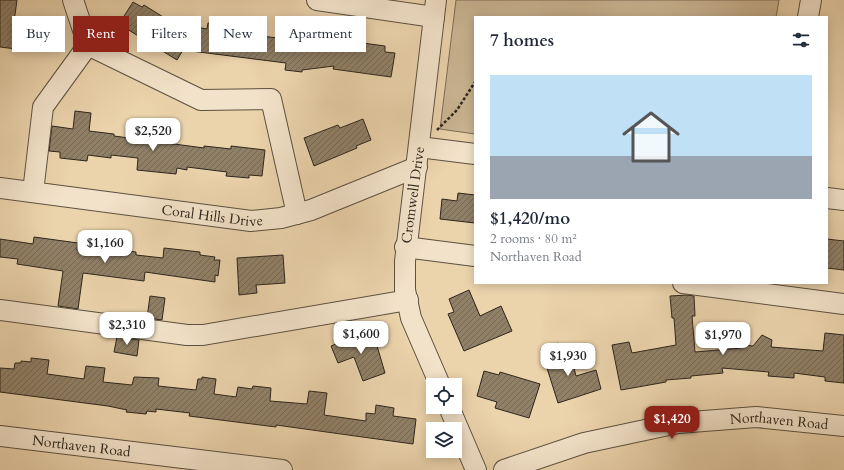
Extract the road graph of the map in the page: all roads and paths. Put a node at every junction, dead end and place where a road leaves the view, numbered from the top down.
1 (73, 0) edge
2 (317, 0) edge
3 (811, 0) edge
4 (435, 8) edge
5 (78, 16) edge
6 (808, 16) edge
7 (83, 52) edge
8 (102, 52) edge
9 (474, 84) edge
10 (437, 130) dead end
11 (419, 147) junction
12 (474, 154) edge
13 (417, 167) junction
14 (0, 188) edge
15 (33, 192) junction
16 (828, 198) edge
17 (844, 200) edge
18 (297, 214) junction
19 (405, 248) junction
20 (474, 256) edge
21 (691, 284) edge
22 (408, 300) junction
23 (844, 304) edge
24 (0, 310) edge
25 (437, 378) edge
26 (452, 414) edge
27 (844, 426) edge
28 (0, 436) edge
29 (282, 470) edge
30 (476, 470) edge
31 (504, 470) edge

1 - 5 street
2 - 4 street
3 - 6 street
4 - 11 street, Cromwell Drive
7 - 15 street
8 - 18 street
9 - 10 path
11 - 12 street
11 - 13 street, Cromwell Drive
13 - 18 street, Coral Hills Drive
13 - 19 street, Cromwell Drive
14 - 15 street, Coral Hills Drive
15 - 18 street, Coral Hills Drive
16 - 17 street
19 - 20 street
19 - 22 street, Cromwell Drive
21 - 23 street
22 - 24 street
22 - 25 street, Cromwell Drive
26 - 30 street
27 - 31 street, Northaven Road
28 - 29 street, Northaven Road

